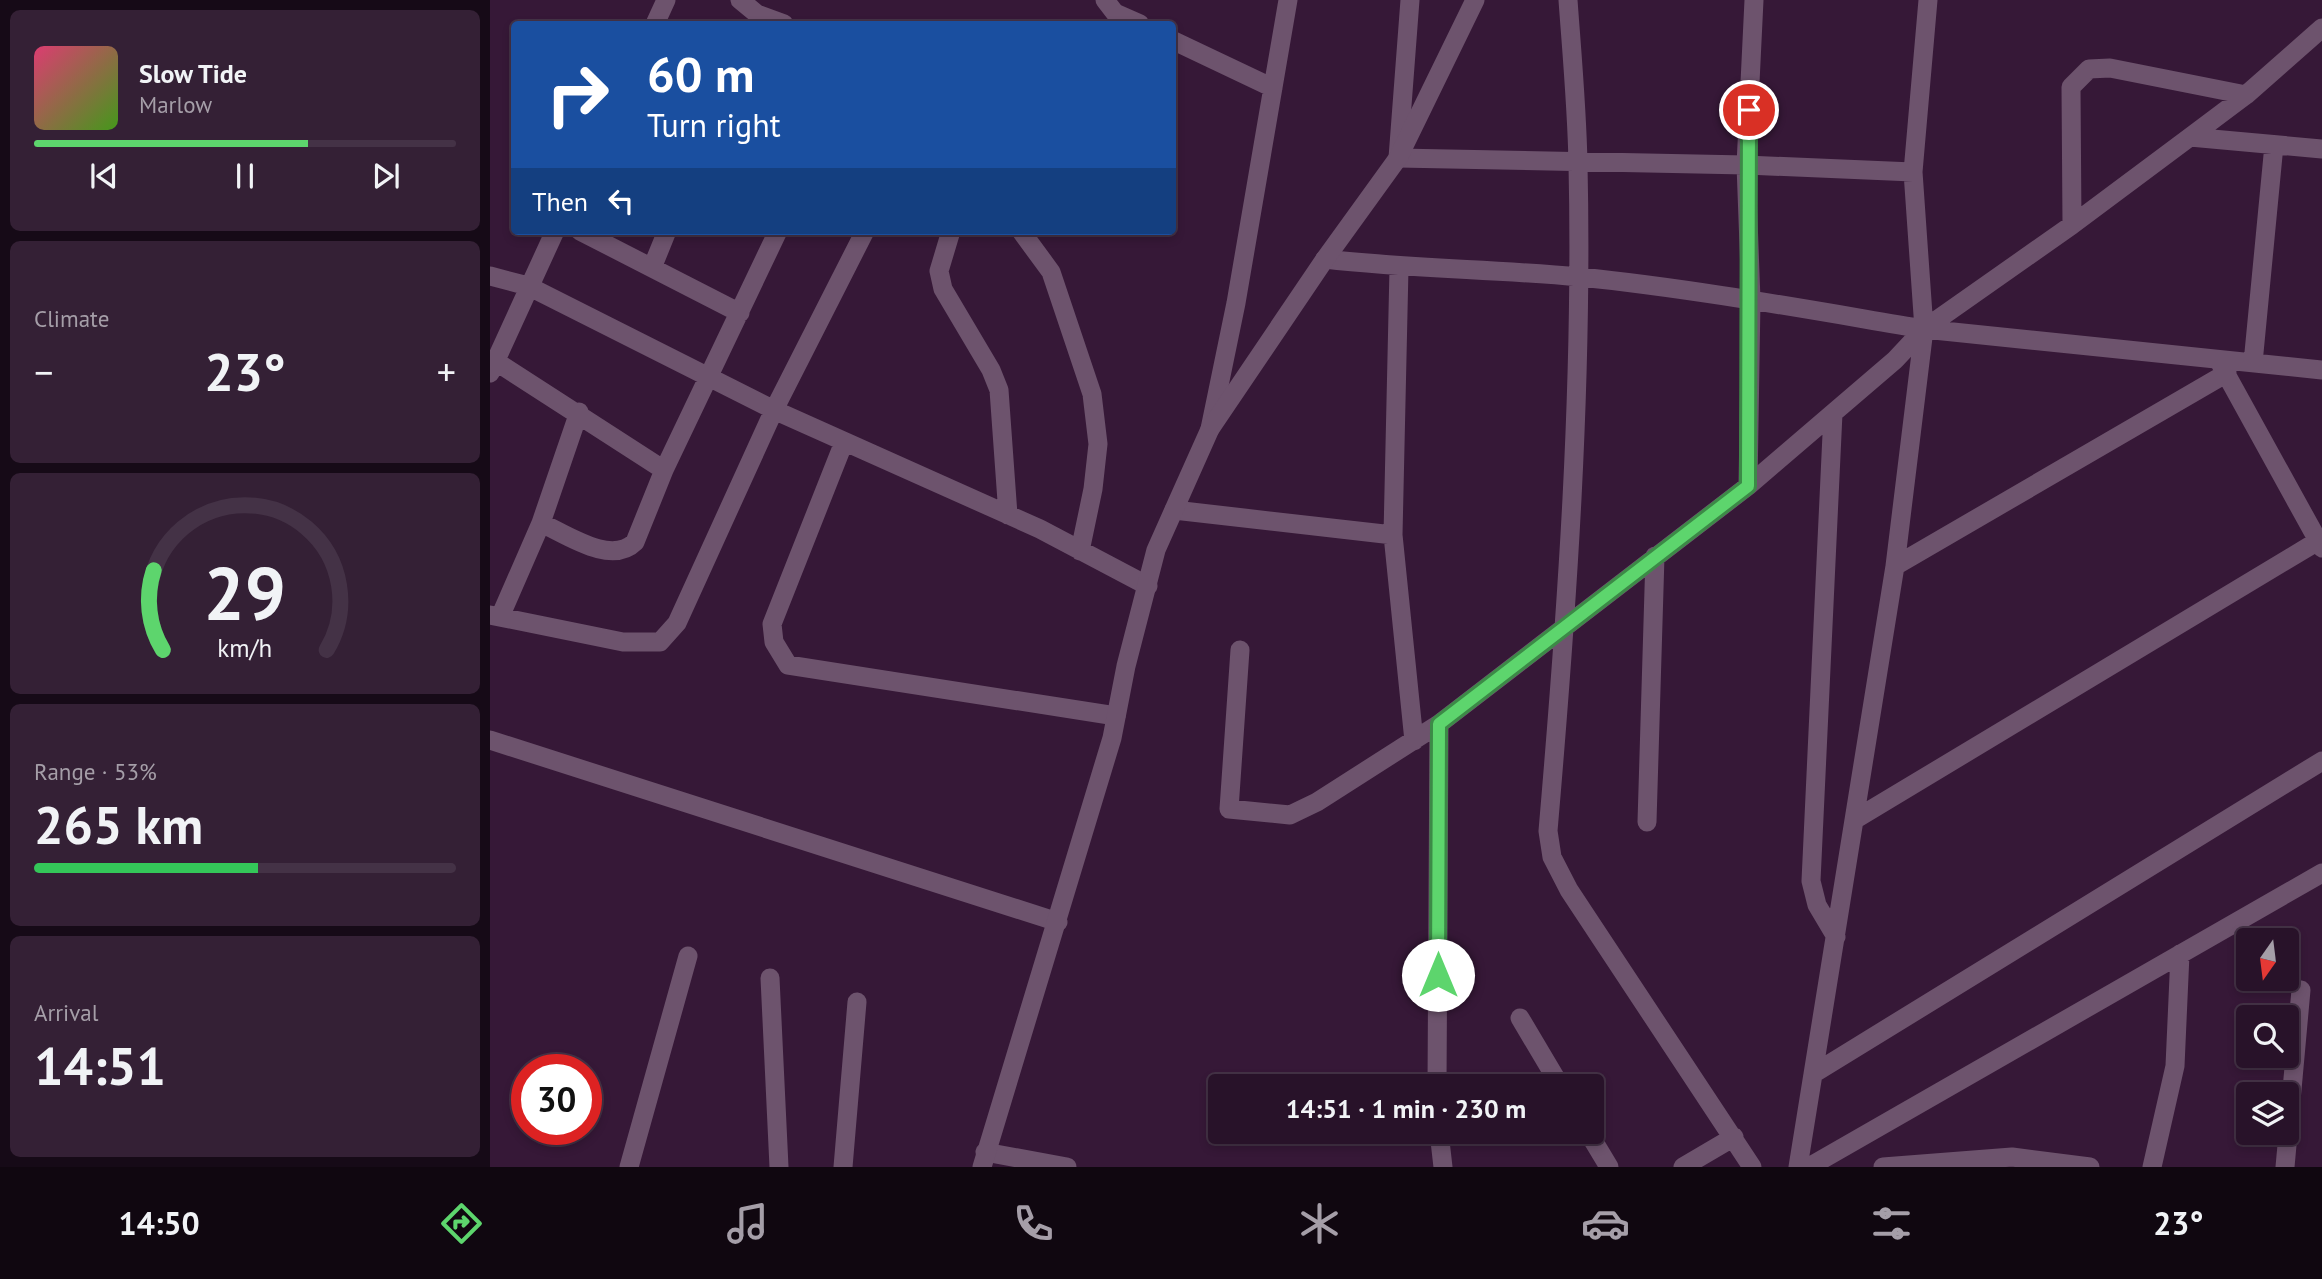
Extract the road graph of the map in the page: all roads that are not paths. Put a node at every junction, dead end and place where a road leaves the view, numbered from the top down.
1 (666, 0) edge
2 (740, 0) edge
3 (1105, 0) edge
4 (1288, 0) edge
5 (1410, 0) edge
6 (1475, 0) edge
7 (1568, 0) edge
8 (1754, 0) edge
9 (1928, 0) edge
10 (755, 19) edge
11 (656, 21) edge
12 (1133, 21) edge
13 (2322, 28) edge
14 (1176, 42) edge
15 (1273, 88) junction
16 (2246, 94) junction
17 (2190, 137) junction
18 (2274, 145) junction
19 (2322, 149) edge
20 (1398, 158) junction
21 (1578, 162) junction
22 (1746, 164) junction
23 (1913, 172) junction
24 (2072, 226) junction
25 (553, 235) edge
26 (588, 235) edge
27 (665, 235) edge
28 (776, 235) edge
29 (863, 235) edge
30 (950, 235) edge
31 (1024, 235) edge
32 (1325, 258) junction
33 (652, 268) junction
34 (1399, 268) junction
35 (490, 276) edge
36 (1579, 277) junction
37 (528, 286) junction
38 (1751, 300) junction
39 (740, 313) junction
40 (1924, 329) junction
41 (2253, 363) junction
42 (2222, 366) junction
43 (493, 368) edge
44 (2322, 370) edge
45 (709, 377) junction
46 (774, 410) junction
47 (579, 412) junction
48 (1832, 413) junction
49 (1210, 429) junction
50 (844, 442) junction
51 (664, 470) junction
52 (1748, 486) junction
53 (1174, 510) junction
54 (1008, 515) junction
55 (541, 523) junction
56 (1393, 536) junction
57 (2320, 544) edge
58 (1080, 551) junction
59 (1655, 556) junction
60 (1895, 566) junction
61 (1147, 586) junction
62 (495, 616) edge
63 (1566, 624) junction
64 (1240, 650) dead end
65 (1116, 716) junction
66 (1439, 724) junction
67 (490, 740) edge
68 (1413, 741) junction
69 (2322, 761) edge
70 (1854, 820) junction
71 (1647, 822) dead end
72 (2322, 873) edge
73 (1058, 922) junction
74 (1836, 937) junction
75 (2180, 954) junction
76 (688, 957) dead end
77 (770, 978) dead end
78 (2301, 990) dead end
79 (857, 1002) dead end
80 (1520, 1018) dead end
81 (1437, 1074) edge
82 (1553, 1074) edge
83 (1813, 1074) junction
84 (1734, 1137) junction
85 (1440, 1144) edge
86 (1595, 1144) edge
87 (984, 1160) edge
88 (1980, 1163) edge
89 (629, 1167) edge
90 (779, 1167) edge
91 (843, 1167) edge
92 (1064, 1167) edge
93 (1443, 1167) edge
94 (1609, 1167) edge
95 (1683, 1167) edge
96 (1752, 1167) edge
97 (1798, 1167) edge
98 (1809, 1167) edge
99 (1883, 1167) edge
100 (2090, 1167) edge
101 (2152, 1167) edge
102 (2285, 1167) edge

1 - 11 street
2 - 10 street
3 - 12 street
4 - 15 street
5 - 20 street
6 - 20 street
7 - 21 street
8 - 22 street
9 - 23 street
13 - 16 street
14 - 15 street
15 - 49 street
16 - 17 street
16 - 24 street
17 - 18 street
17 - 24 street
18 - 19 street
18 - 41 street
20 - 21 street
20 - 32 street
21 - 22 street
21 - 36 street
22 - 23 street
22 - 38 street
23 - 40 street
24 - 40 street
25 - 37 street
26 - 33 street
27 - 33 street
28 - 39 street
29 - 46 street
30 - 54 street
31 - 58 street
32 - 34 street
32 - 49 street
33 - 39 street
34 - 36 street
34 - 56 street
35 - 37 street
36 - 38 street
36 - 63 street
37 - 43 street
37 - 45 street
38 - 40 street
38 - 52 street
39 - 45 street
40 - 42 street
40 - 48 street
40 - 60 street
41 - 42 street
41 - 44 street
42 - 57 street
42 - 60 street
43 - 47 street
45 - 46 street
45 - 51 street
46 - 50 street
46 - 62 street
47 - 51 street
47 - 55 street
48 - 52 street
48 - 74 street
49 - 53 street
50 - 54 street
50 - 65 street
51 - 55 street
52 - 59 street
53 - 56 street
53 - 61 street
54 - 58 street
55 - 62 street
56 - 68 street
57 - 70 street
58 - 61 street
59 - 63 street
59 - 71 street
60 - 70 street
61 - 65 street
63 - 66 street
63 - 84 street
64 - 68 street
65 - 73 street
66 - 68 street
66 - 81 street
67 - 73 street
69 - 83 street
70 - 74 street
72 - 75 street
73 - 87 street
74 - 83 street
75 - 98 street
75 - 101 street
76 - 89 street
77 - 90 street
78 - 102 street
79 - 91 street
80 - 82 street
83 - 97 street
84 - 95 street
84 - 96 street
85 - 93 street
86 - 94 street
87 - 92 street
88 - 99 street
88 - 100 street

